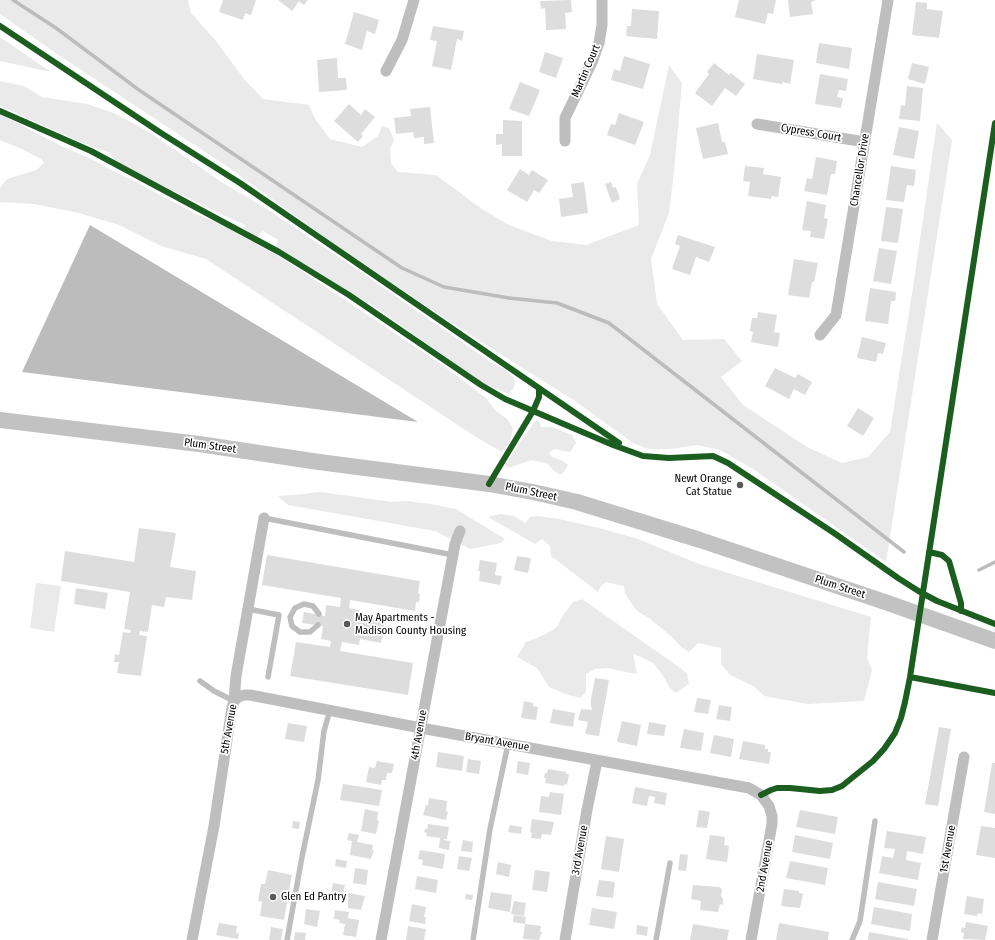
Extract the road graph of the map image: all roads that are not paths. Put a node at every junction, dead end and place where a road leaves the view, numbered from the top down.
1 (414, 0) edge
2 (602, 0) edge
3 (888, 0) edge
4 (386, 71) dead end
5 (757, 124) dead end
6 (565, 141) dead end
7 (865, 142) junction
8 (820, 335) dead end
9 (0, 420) edge
10 (264, 518) joint
11 (460, 531) dead end
12 (453, 555) junction
13 (248, 609) junction
14 (319, 614) dead end
15 (279, 615) junction
16 (290, 617) junction
17 (318, 625) dead end
18 (995, 641) edge
19 (268, 677) dead end
20 (200, 680) dead end
21 (234, 701) junction
22 (330, 710) junction
23 (421, 728) junction
24 (508, 744) junction
25 (964, 757) dead end
26 (597, 761) junction
27 (761, 795) joint
28 (875, 821) dead end
29 (670, 863) dead end
30 (192, 940) edge
31 (287, 940) edge
32 (380, 940) edge
33 (473, 940) edge
34 (564, 940) edge
35 (656, 940) edge
36 (751, 940) edge
37 (852, 940) edge
38 (932, 940) edge

1 - 4 street
2 - 6 street, Martin Court
3 - 7 street, Chancellor Drive
5 - 7 street, Cypress Court
7 - 8 street, Chancellor Drive
9 - 18 main road, Plum Street
10 - 12 lane
10 - 13 street, 5th Avenue
11 - 12 street, 4th Avenue
12 - 23 street, 4th Avenue
13 - 15 lane
13 - 21 street, 5th Avenue
14 - 16 lane
15 - 16 lane
15 - 19 lane
16 - 17 lane
20 - 21 lane
21 - 22 street, Bryant Avenue
21 - 30 street, 5th Avenue
22 - 23 street, Bryant Avenue
22 - 31 lane
23 - 24 street, Bryant Avenue
23 - 32 street, 4th Avenue
24 - 26 street, Bryant Avenue
24 - 33 lane
25 - 38 street, 1st Avenue
26 - 27 street, Bryant Avenue
26 - 34 street, 3rd Avenue
27 - 36 street, 2nd Avenue
28 - 37 lane
29 - 35 lane

